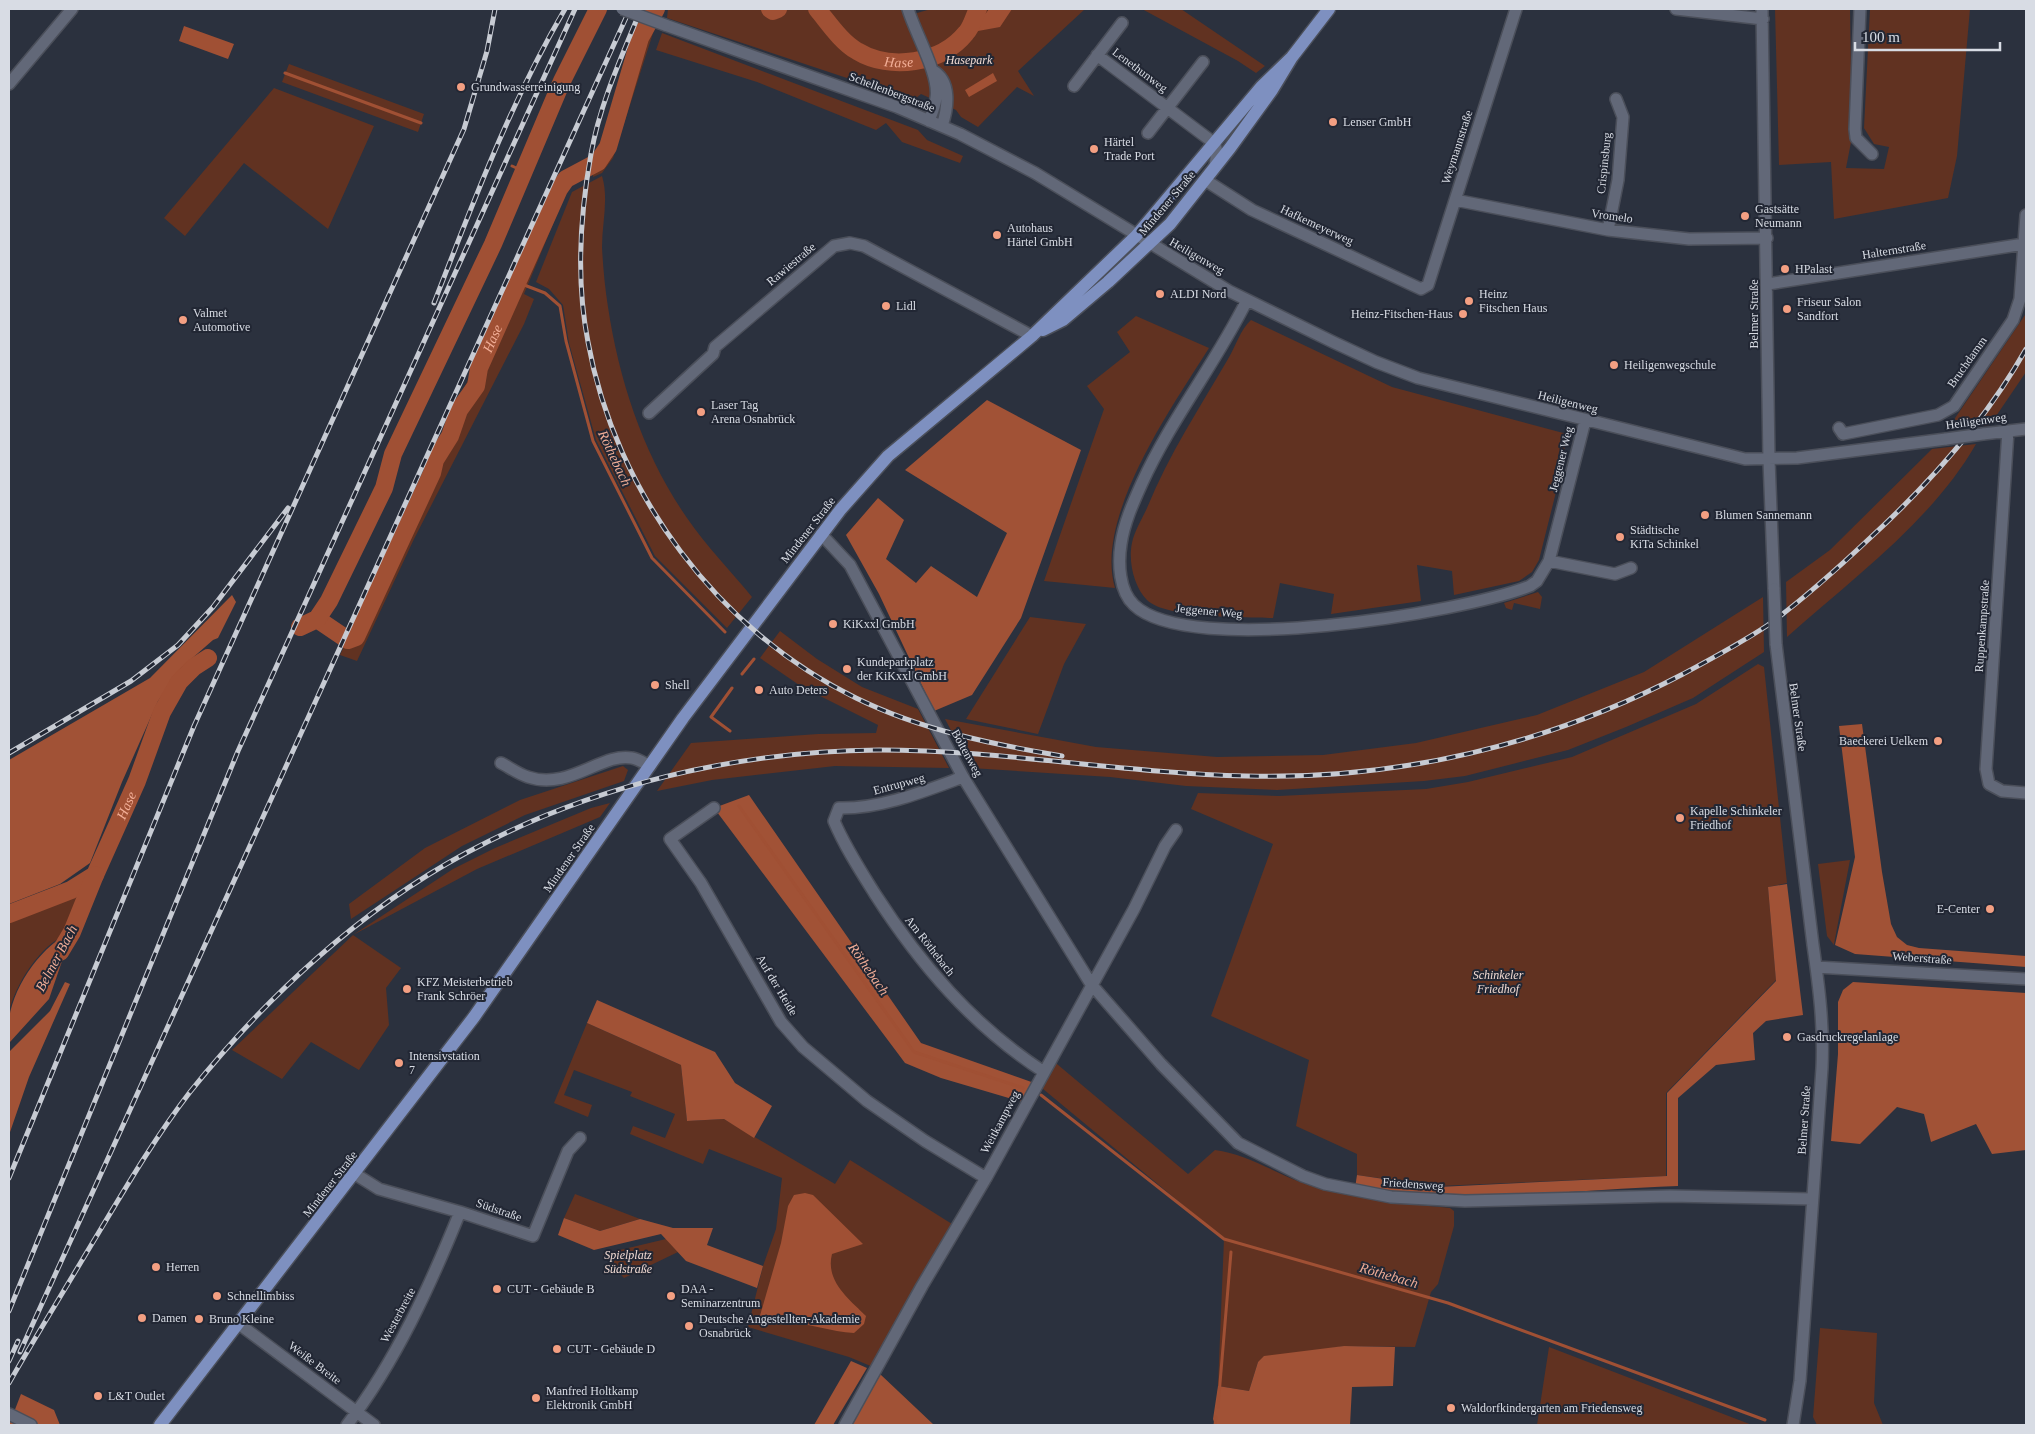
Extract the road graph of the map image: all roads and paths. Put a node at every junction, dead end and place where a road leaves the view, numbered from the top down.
1 (72, 9) edge
2 (622, 9) edge
3 (908, 9) edge
4 (1329, 9) edge
5 (1516, 9) edge
6 (1676, 9) edge
7 (1860, 9) edge
8 (1762, 14) edge
9 (1122, 22) dead end
10 (1097, 55) junction
11 (1292, 57) junction
12 (1202, 62) dead end
13 (932, 70) junction
14 (9, 84) edge
15 (1074, 86) dead end
16 (1616, 99) dead end
17 (1167, 108) junction
18 (929, 120) junction
19 (942, 126) junction
20 (1148, 133) dead end
21 (1214, 143) junction
22 (1872, 154) dead end
23 (1215, 166) junction
24 (1205, 180) junction
25 (1455, 200) junction
26 (2026, 215) edge
27 (1608, 230) junction
28 (1136, 236) junction
29 (1767, 238) junction
30 (2024, 244) junction
31 (1150, 245) junction
32 (1768, 284) junction
33 (1421, 290) joint
34 (1247, 300) junction
35 (1032, 336) junction
36 (649, 412) dead end
37 (1585, 421) junction
38 (1839, 428) dead end
39 (2026, 429) edge
40 (2008, 431) junction
41 (1769, 460) junction
42 (821, 534) junction
43 (1549, 561) junction
44 (1632, 568) dead end
45 (500, 762) dead end
46 (650, 766) junction
47 (964, 777) junction
48 (2026, 793) edge
49 (714, 808) dead end
50 (840, 808) joint
51 (1176, 830) dead end
52 (1816, 967) junction
53 (2026, 979) edge
54 (1092, 984) junction
55 (1044, 1072) junction
56 (580, 1138) dead end
57 (355, 1174) junction
58 (986, 1178) junction
59 (1812, 1199) junction
60 (460, 1212) junction
61 (240, 1324) junction
62 (357, 1412) junction
63 (12, 1415) edge
64 (31, 1425) edge
65 (160, 1425) edge
66 (347, 1425) edge
67 (374, 1425) edge
68 (845, 1425) edge
69 (1793, 1425) edge

1 - 14 street
2 - 18 street, Schellenbergstraße, bridge
3 - 13 street
4 - 11 main road, Mindener Straße
5 - 25 street, Weymannstraße
6 - 8 street
7 - 22 street
8 - 29 street, Belmer Straße
9 - 10 street, Lenethunweg
10 - 15 street, Lenethunweg
10 - 17 street, Lenethunweg
11 - 21 main road, Mindener Straße
11 - 23 main road, Mindener Straße
12 - 17 street, Lenethunweg
13 - 18 street
13 - 19 street
16 - 27 street, Crispinsburg
17 - 20 street, Lenethunweg
17 - 21 street, Lenethunweg
18 - 19 street, Schellenbergstraße
19 - 28 street, Schellenbergstraße
21 - 23 street
21 - 28 main road, Mindener Straße
23 - 24 main road, Mindener Straße
24 - 31 main road, Mindener Straße
24 - 33 street, Hafkemeyerweg
25 - 27 street, Vromelo
25 - 33 street, Weymannstraße
26 - 30 street, Bruchdamm
27 - 29 street, Vromelo
28 - 31 street, Heiligenweg
28 - 35 main road, Mindener Straße
29 - 32 street, Belmer Straße
30 - 32 street, Halternstraße
30 - 38 street, Bruchdamm
31 - 34 street, Heiligenweg
31 - 35 main road, Mindener Straße
32 - 41 street, Belmer Straße
34 - 37 street, Heiligenweg
34 - 43 street, Jeggener Weg
35 - 36 street, Rawiestraße
35 - 42 main road, Mindener Straße
37 - 41 street, Heiligenweg
37 - 43 street, Jeggener Weg
39 - 40 street, Heiligenweg
40 - 41 street, Heiligenweg, bridge
40 - 48 street, Ruppenkampstraße
41 - 52 street, Belmer Straße, bridge
42 - 46 main road, Mindener Straße
42 - 47 street, Boltenweg
43 - 44 street
45 - 46 street
46 - 57 main road, Mindener Straße
47 - 50 street, Entrupweg
47 - 54 street, Boltenweg
49 - 58 street, Auf der Heide
50 - 55 street, Am Röthebach
51 - 54 street, Weitkampweg
52 - 53 street, Weberstraße
52 - 59 street, Belmer Straße
54 - 55 street, Weitkampweg
54 - 59 street, Friedensweg
55 - 58 street, Weitkampweg
56 - 60 street, Südstraße
57 - 60 street, Südstraße
57 - 61 main road, Mindener Straße
58 - 68 street, Weitkampweg
59 - 69 street, Belmer Straße
60 - 62 street, Westerbreite
61 - 62 street, Weiße Breite
61 - 65 main road, Mindener Straße
62 - 66 street, Westerbreite
62 - 67 street, Weiße Breite
63 - 64 street

